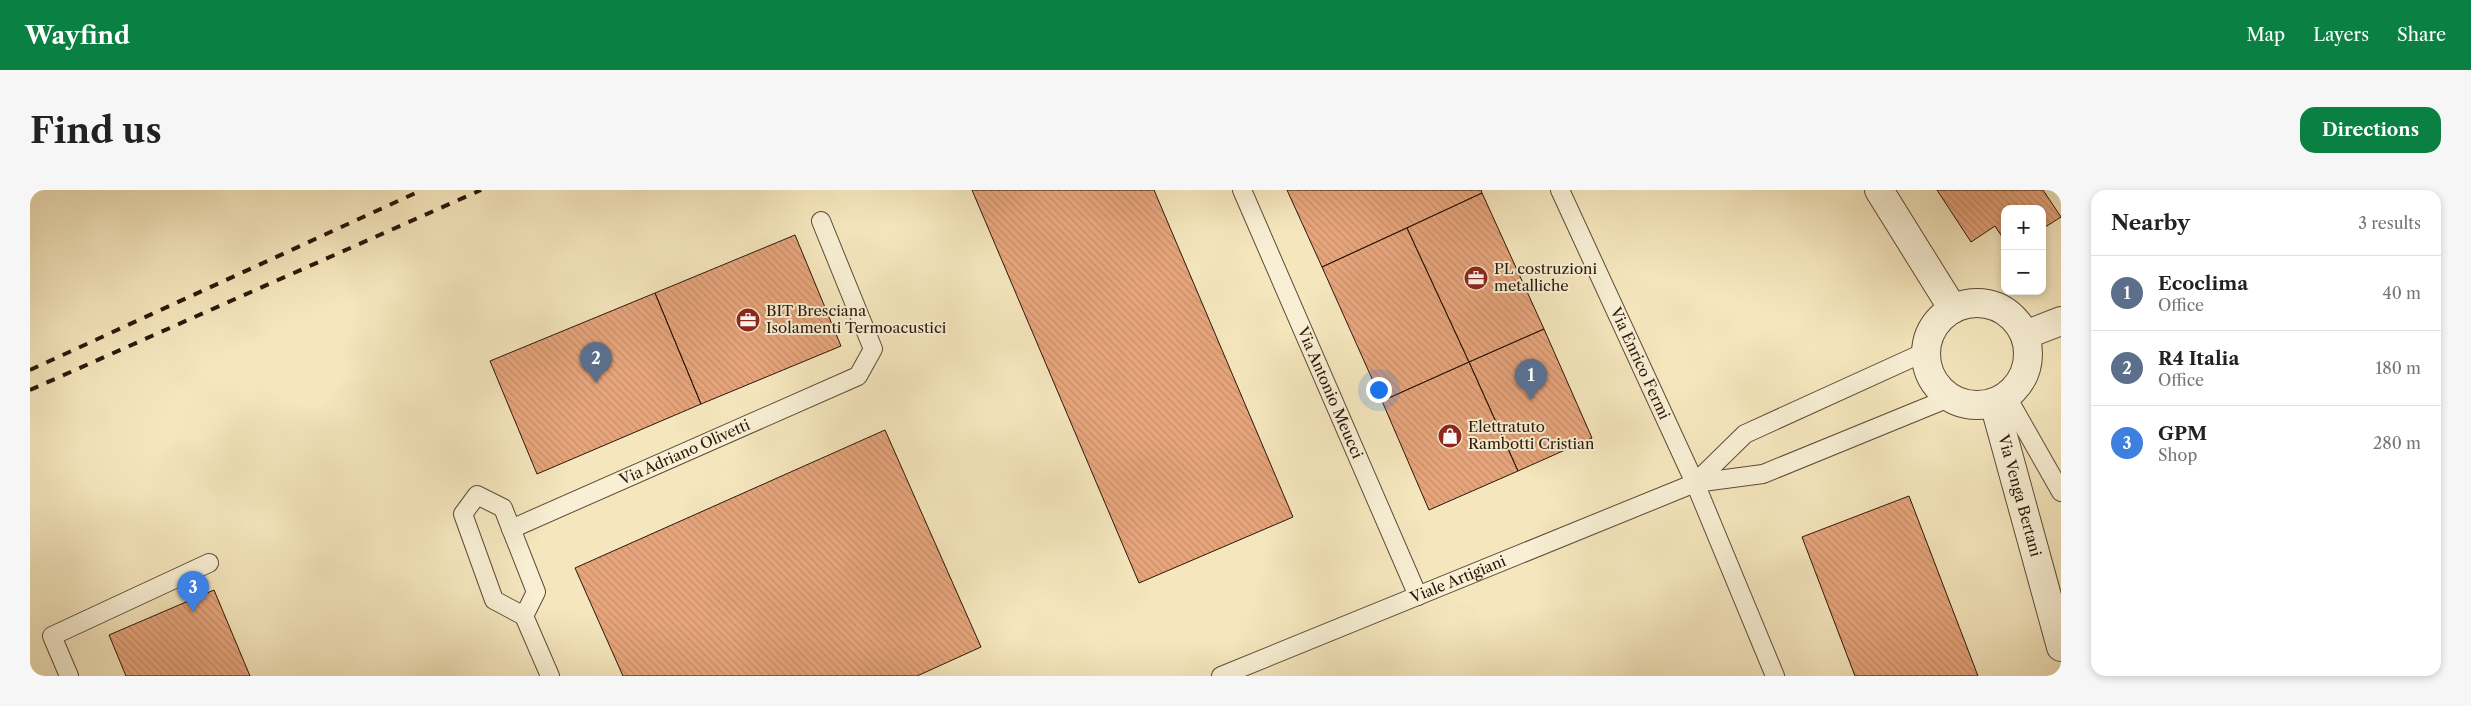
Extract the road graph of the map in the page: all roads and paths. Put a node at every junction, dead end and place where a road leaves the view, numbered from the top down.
1 (1242, 190) edge
2 (1560, 190) edge
3 (1880, 190) edge
4 (821, 221) dead end
5 (1953, 309) junction
6 (2061, 321) edge
7 (2025, 335) junction
8 (1925, 352) junction
9 (1949, 398) junction
10 (2001, 400) junction
11 (1695, 483) junction
12 (2061, 492) edge
13 (511, 529) junction
14 (209, 563) dead end
15 (1418, 596) junction
16 (524, 616) junction
17 (2061, 647) edge
18 (69, 676) edge
19 (550, 676) edge
20 (1222, 676) edge
21 (1775, 676) edge

1 - 15 lane, Via Antonio Meucci
2 - 11 lane, Via Enrico Fermi
3 - 5 street
4 - 13 lane, Via Adriano Olivetti
5 - 7 street
5 - 8 street
6 - 7 street
7 - 10 street
8 - 9 street
8 - 11 lane
9 - 10 street
9 - 11 lane
10 - 12 lane
10 - 17 street, Via Venga Bertani
11 - 15 lane, Viale Artigiani
11 - 21 lane, Via Enrico Fermi
13 - 16 lane
13 - 16 lane
14 - 18 lane
15 - 20 lane, Viale Artigiani
16 - 19 lane

